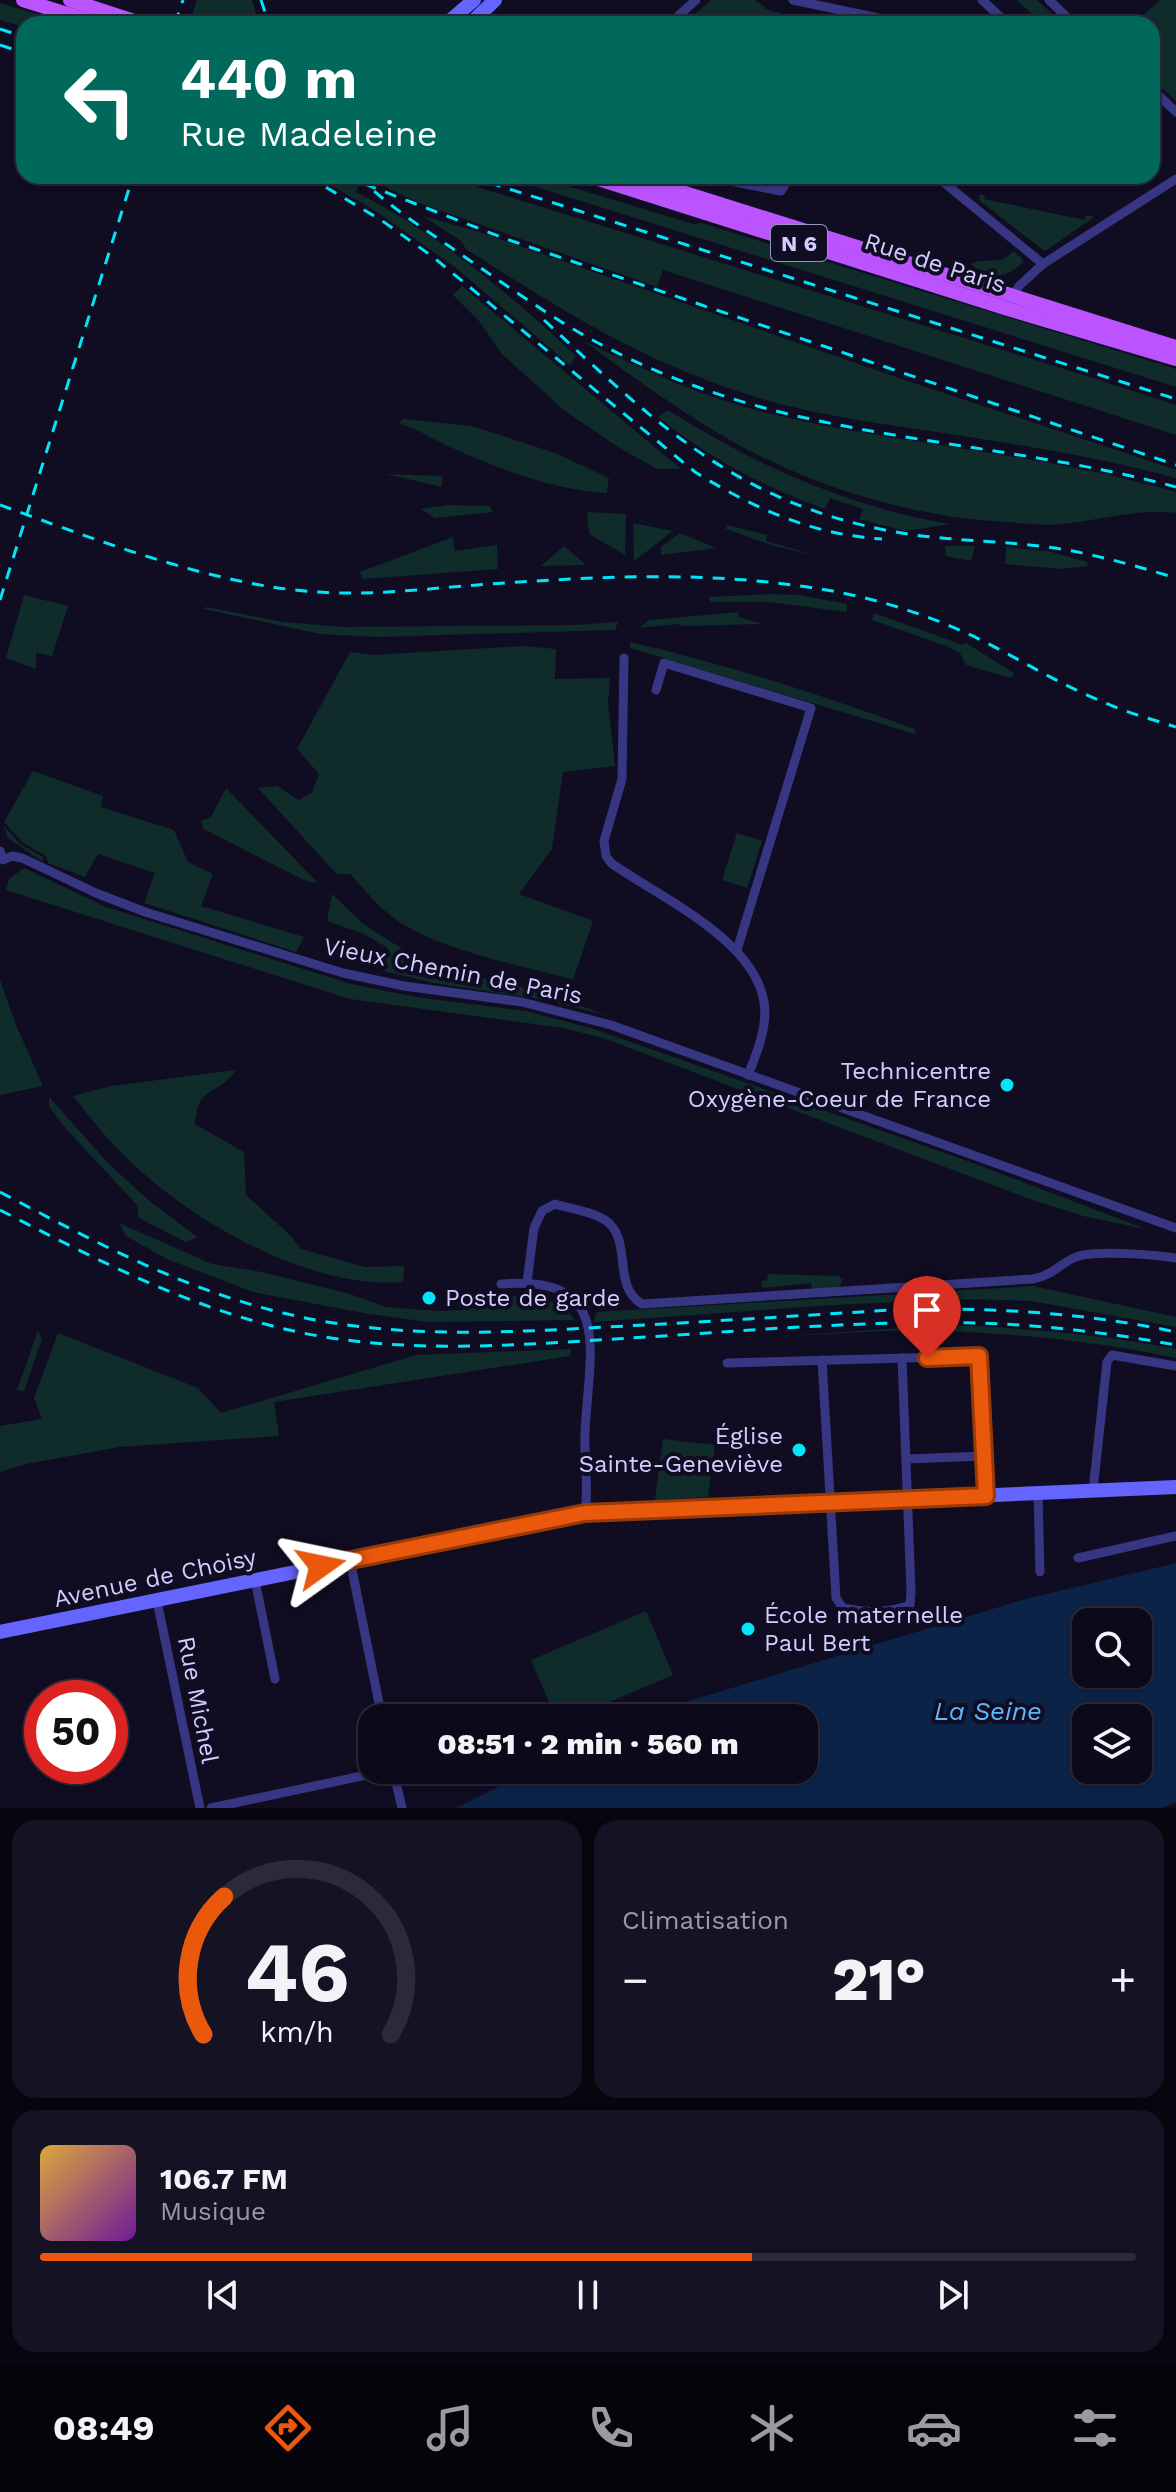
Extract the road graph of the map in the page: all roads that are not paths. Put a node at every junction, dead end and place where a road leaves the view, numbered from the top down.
1 (23, 0) edge
2 (70, 0) edge
3 (475, 0) edge
4 (495, 0) edge
5 (696, 0) edge
6 (793, 0) edge
7 (982, 0) edge
8 (1049, 0) edge
9 (844, 11) junction
10 (74, 16) edge
11 (119, 16) edge
12 (456, 16) edge
13 (461, 16) edge
14 (478, 16) edge
15 (678, 16) edge
16 (843, 16) edge
17 (856, 16) edge
18 (999, 16) edge
19 (1066, 16) edge
20 (1160, 97) edge
21 (1176, 112) edge
22 (1174, 183) edge
23 (616, 184) edge
24 (655, 184) edge
25 (745, 184) edge
26 (786, 184) edge
27 (946, 184) edge
28 (1043, 264) junction
29 (1010, 302) junction
30 (1176, 347) edge
31 (1176, 359) edge
32 (624, 658) dead end
33 (656, 690) dead end
34 (0, 851) edge
35 (737, 950) junction
36 (748, 1075) junction
37 (1176, 1228) edge
38 (1176, 1258) edge
39 (527, 1282) junction
40 (501, 1284) dead end
41 (902, 1358) junction
42 (822, 1360) junction
43 (727, 1363) dead end
44 (1176, 1366) edge
45 (984, 1456) junction
46 (906, 1459) junction
47 (1176, 1487) edge
48 (1093, 1490) junction
49 (1038, 1493) junction
50 (986, 1496) junction
51 (908, 1500) junction
52 (829, 1503) junction
53 (585, 1513) junction
54 (1176, 1536) edge
55 (1078, 1558) dead end
56 (350, 1560) junction
57 (1040, 1572) dead end
58 (255, 1580) junction
59 (157, 1601) junction
60 (0, 1632) edge
61 (275, 1679) dead end
62 (379, 1704) edge
63 (358, 1777) edge
64 (396, 1784) edge
65 (200, 1808) edge
66 (211, 1808) edge
67 (402, 1808) edge

1 - 10 main road
2 - 11 main road
3 - 12 main road
3 - 13 main road
4 - 14 main road
5 - 15 street
6 - 9 street
7 - 18 street
8 - 19 street
9 - 16 street
9 - 17 street
20 - 21 street
22 - 28 street
23 - 29 main road, Rue de Paris / N 6
24 - 29 main road, Rue de Paris / N 6
25 - 26 street
27 - 28 street
28 - 29 street
29 - 30 main road, Rue de Paris / N 6
29 - 31 main road, Rue de Paris / N 6
32 - 35 street
33 - 35 street
34 - 36 street, Vieux Chemin de Paris
35 - 36 street
36 - 37 street, Vieux Chemin de Paris
38 - 39 street
39 - 40 street
39 - 53 street
41 - 42 street
41 - 45 street
41 - 46 street
42 - 43 street
42 - 52 street
44 - 48 street
45 - 46 street
45 - 50 street
46 - 51 street
47 - 48 main road, Avenue de Choisy
48 - 49 main road, Avenue de Choisy
49 - 50 main road, Avenue de Choisy
49 - 57 street
50 - 51 main road, Avenue de Choisy
51 - 52 main road, Avenue de Choisy
51 - 52 street
52 - 53 main road, Avenue de Choisy
53 - 56 main road, Avenue de Choisy
54 - 55 street
56 - 58 main road, Avenue de Choisy
56 - 62 street
58 - 59 main road, Avenue de Choisy
58 - 61 street
59 - 60 main road, Avenue de Choisy
59 - 65 street, Rue Michel
63 - 66 street
64 - 67 street

